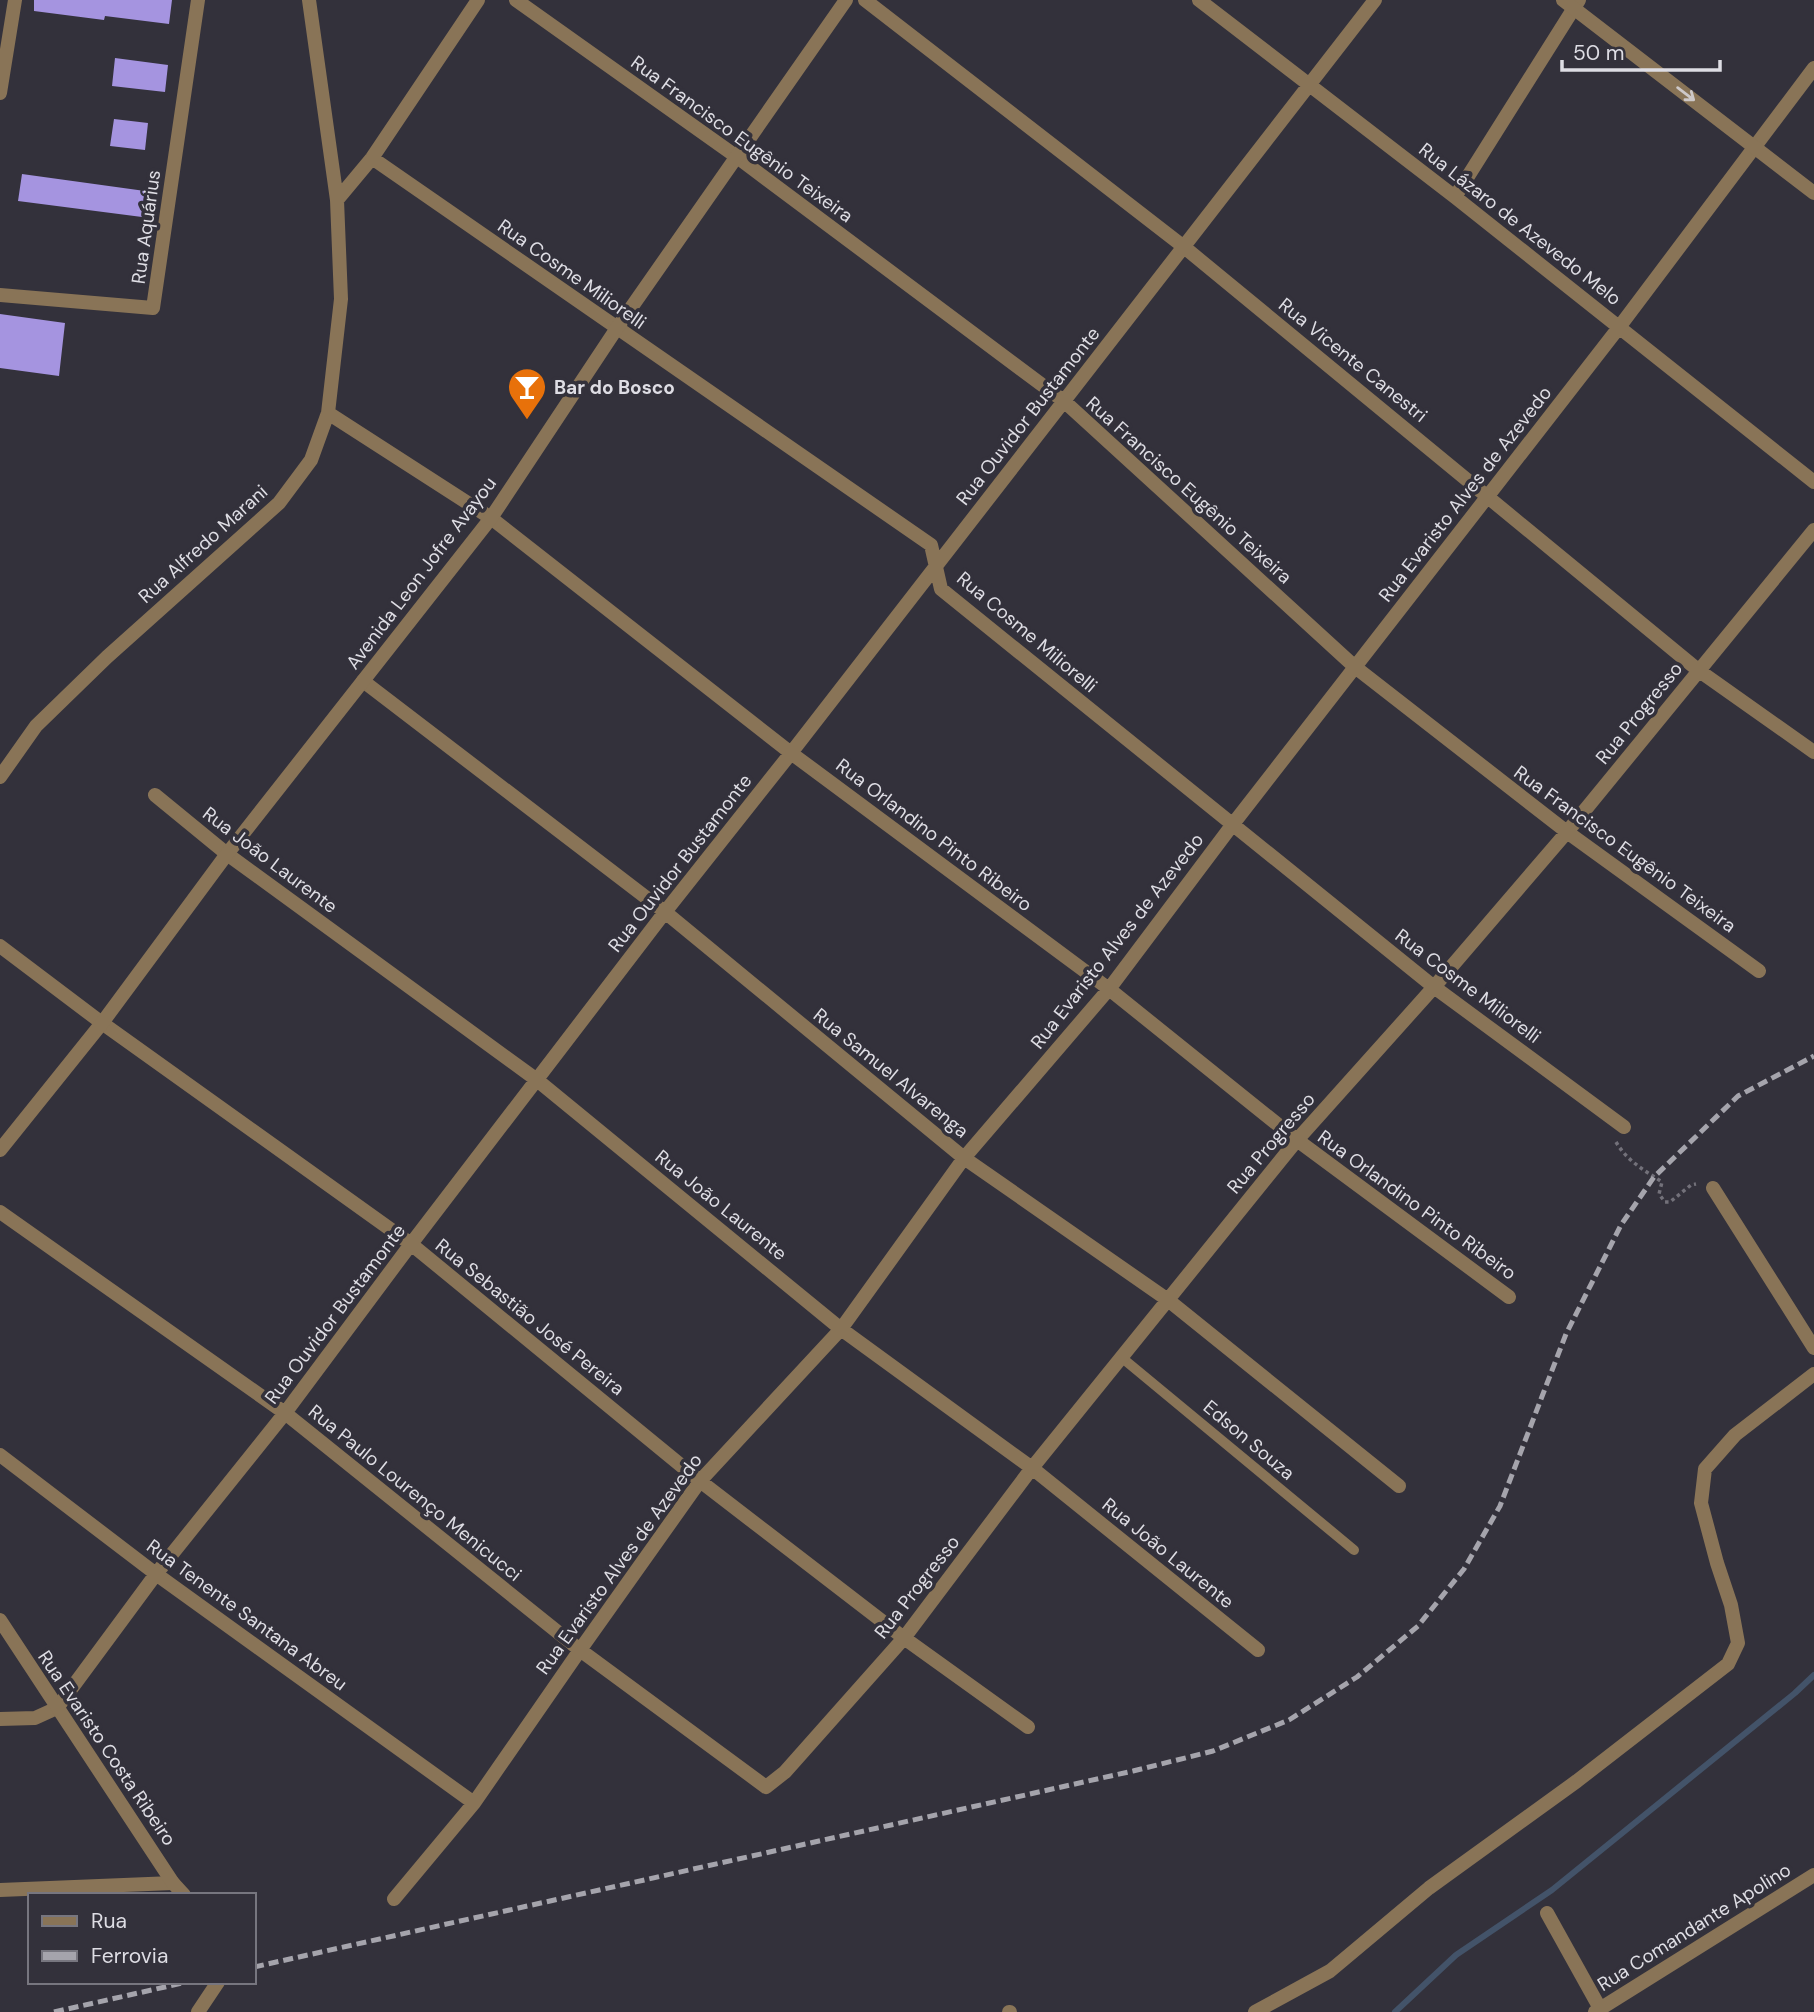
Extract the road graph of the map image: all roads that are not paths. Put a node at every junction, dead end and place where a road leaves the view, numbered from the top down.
1 (15, 0) edge
2 (198, 0) edge
3 (309, 0) edge
4 (478, 0) edge
5 (516, 0) edge
6 (846, 0) edge
7 (865, 0) edge
8 (1199, 0) edge
9 (1375, 0) edge
10 (1571, 3) edge
11 (1814, 68) edge
12 (1310, 84) junction
13 (0, 93) edge
14 (1755, 146) junction
15 (737, 157) junction
16 (372, 158) junction
17 (1814, 193) edge
18 (1455, 197) junction
19 (337, 200) junction
20 (1184, 247) junction
21 (0, 295) edge
22 (1620, 326) junction
23 (617, 328) junction
24 (1065, 402) junction
25 (328, 413) junction
26 (1814, 482) edge
27 (1487, 495) junction
28 (491, 518) junction
29 (1814, 530) edge
30 (936, 565) junction
31 (1355, 667) junction
32 (1698, 670) junction
33 (363, 681) junction
34 (1814, 752) edge
35 (792, 753) junction
36 (0, 777) edge
37 (155, 795) dead end
38 (1233, 824) junction
39 (1567, 832) junction
40 (227, 854) junction
41 (665, 912) junction
42 (0, 946) edge
43 (1759, 971) dead end
44 (1434, 987) junction
45 (1109, 989) junction
46 (102, 1023) junction
47 (537, 1080) junction
48 (1624, 1127) dead end
49 (1297, 1140) junction
50 (0, 1150) edge
51 (964, 1158) junction
52 (1713, 1188) road end
53 (0, 1212) edge
54 (411, 1244) junction
55 (1509, 1297) dead end
56 (1168, 1300) junction
57 (841, 1329) junction
58 (1814, 1348) edge
59 (1121, 1357) junction
60 (1814, 1374) edge
61 (285, 1413) junction
62 (0, 1455) edge
63 (1032, 1468) junction
64 (700, 1481) junction
65 (1399, 1486) dead end
66 (1354, 1550) dead end
67 (156, 1574) junction
68 (0, 1620) edge
69 (904, 1638) junction
70 (580, 1650) junction
71 (1258, 1650) dead end
72 (57, 1708) junction
73 (0, 1719) edge
74 (1028, 1727) dead end
75 (766, 1787) joint
76 (474, 1803) junction
77 (1814, 1875) edge
78 (173, 1883) junction
79 (0, 1889) edge
80 (182, 1893) edge
81 (394, 1899) dead end
82 (1547, 1913) dead end
83 (217, 1984) edge
84 (1599, 2011) edge
85 (198, 2012) edge
86 (1255, 2012) edge

1 - 13 street
2 - 21 street, Rua Aquárius
3 - 19 street, Rua Alfredo Marani
4 - 16 street
5 - 15 street, Rua Francisco Eugênio Teixeira
6 - 15 street, Avenida Leon Jofre Avayou
7 - 20 street, Rua Vicente Canestri
8 - 12 street, Rua Lázaro de Azevedo Melo
9 - 12 street, Rua Ouvidor Bustamonte
10 -> 14 street
10 - 18 street
11 - 14 street, Rua Evaristo Alves de Azevedo
12 - 18 street, Rua Lázaro de Azevedo Melo
12 - 20 street, Rua Ouvidor Bustamonte
14 - 17 street
14 - 22 street, Rua Evaristo Alves de Azevedo
15 - 23 street, Avenida Leon Jofre Avayou
15 - 24 street, Rua Francisco Eugênio Teixeira
16 - 19 street
16 - 23 street, Rua Cosme Miliorelli
18 - 22 street, Rua Lázaro de Azevedo Melo
19 - 25 street, Rua Alfredo Marani
20 - 24 street, Rua Ouvidor Bustamonte
20 - 27 street, Rua Vicente Canestri
22 - 26 street, Rua Lázaro de Azevedo Melo
22 - 27 street, Rua Evaristo Alves de Azevedo
23 - 28 street, Avenida Leon Jofre Avayou
23 - 30 street, Rua Cosme Miliorelli
24 - 30 street, Rua Ouvidor Bustamonte
24 - 31 street, Rua Francisco Eugênio Teixeira
25 - 28 street, Rua Orlandino Pinto Ribeiro
25 - 36 street, Rua Alfredo Marani
27 - 31 street, Rua Evaristo Alves de Azevedo
27 - 32 street, Rua Vicente Canestri
28 - 33 street, Avenida Leon Jofre Avayou
28 - 35 street, Rua Orlandino Pinto Ribeiro
29 - 32 street, Rua Progresso
30 - 35 street, Rua Ouvidor Bustamonte
30 - 38 street, Rua Cosme Miliorelli
31 - 38 street, Rua Evaristo Alves de Azevedo
31 - 39 street, Rua Francisco Eugênio Teixeira
32 - 34 street, Rua Vicente Canestri
32 - 39 street, Rua Progresso
33 - 40 street, Avenida Leon Jofre Avayou
33 - 41 street, Rua Samuel Alvarenga
35 - 41 street, Rua Ouvidor Bustamonte
35 - 45 street, Rua Orlandino Pinto Ribeiro
37 - 40 street, Rua João Laurente
38 - 44 street, Rua Cosme Miliorelli
38 - 45 street, Rua Evaristo Alves de Azevedo
39 - 43 street, Rua Francisco Eugênio Teixeira
39 - 44 street, Rua Progresso
40 - 46 street, Avenida Leon Jofre Avayou
40 - 47 street, Rua João Laurente
41 - 47 street, Rua Ouvidor Bustamonte
41 - 51 street, Rua Samuel Alvarenga
42 - 46 street, Rua Sebastião José Pereira
44 - 48 street, Rua Cosme Miliorelli
44 - 49 street, Rua Progresso
45 - 49 street, Rua Orlandino Pinto Ribeiro
45 - 51 street, Rua Evaristo Alves de Azevedo
46 - 50 street, Avenida Leon Jofre Avayou
46 - 54 street, Rua Sebastião José Pereira
47 - 54 street, Rua Ouvidor Bustamonte
47 - 57 street, Rua João Laurente
49 - 55 street, Rua Orlandino Pinto Ribeiro
49 - 56 street, Rua Progresso
51 - 56 street, Rua Samuel Alvarenga
51 - 57 street, Rua Evaristo Alves de Azevedo
52 - 58 street
53 - 61 street, Rua Paulo Lourenço Menicucci
54 - 61 street, Rua Ouvidor Bustamonte
54 - 64 street, Rua Sebastião José Pereira
56 - 59 street, Rua Progresso
56 - 65 street, Rua Samuel Alvarenga
57 - 63 street, Rua João Laurente
57 - 64 street, Rua Evaristo Alves de Azevedo
59 - 63 street, Rua Progresso
59 - 66 lane, Edson Souza
60 - 86 street
61 - 67 street, Rua Ouvidor Bustamonte
61 - 70 street, Rua Paulo Lourenço Menicucci
62 - 67 street, Rua Tenente Santana Abreu
63 - 69 street, Rua Progresso
63 - 71 street, Rua João Laurente
64 - 69 street, Rua Sebastião José Pereira
64 - 70 street, Rua Evaristo Alves de Azevedo
67 - 72 street, Rua Ouvidor Bustamonte
67 - 76 street, Rua Tenente Santana Abreu
68 - 72 street, Rua Evaristo Costa Ribeiro
69 - 74 street, Rua Sebastião José Pereira
69 - 75 street, Rua Progresso
70 - 75 street, Rua Paulo Lourenço Menicucci
70 - 76 street, Rua Evaristo Alves de Azevedo
72 - 73 street
72 - 78 street, Rua Evaristo Costa Ribeiro
76 - 81 street, Rua Evaristo Alves de Azevedo
77 - 84 street, Rua Comandante Apolino
78 - 79 street
78 - 80 street, Rua Evaristo Costa Ribeiro
82 - 84 street
83 - 85 street

